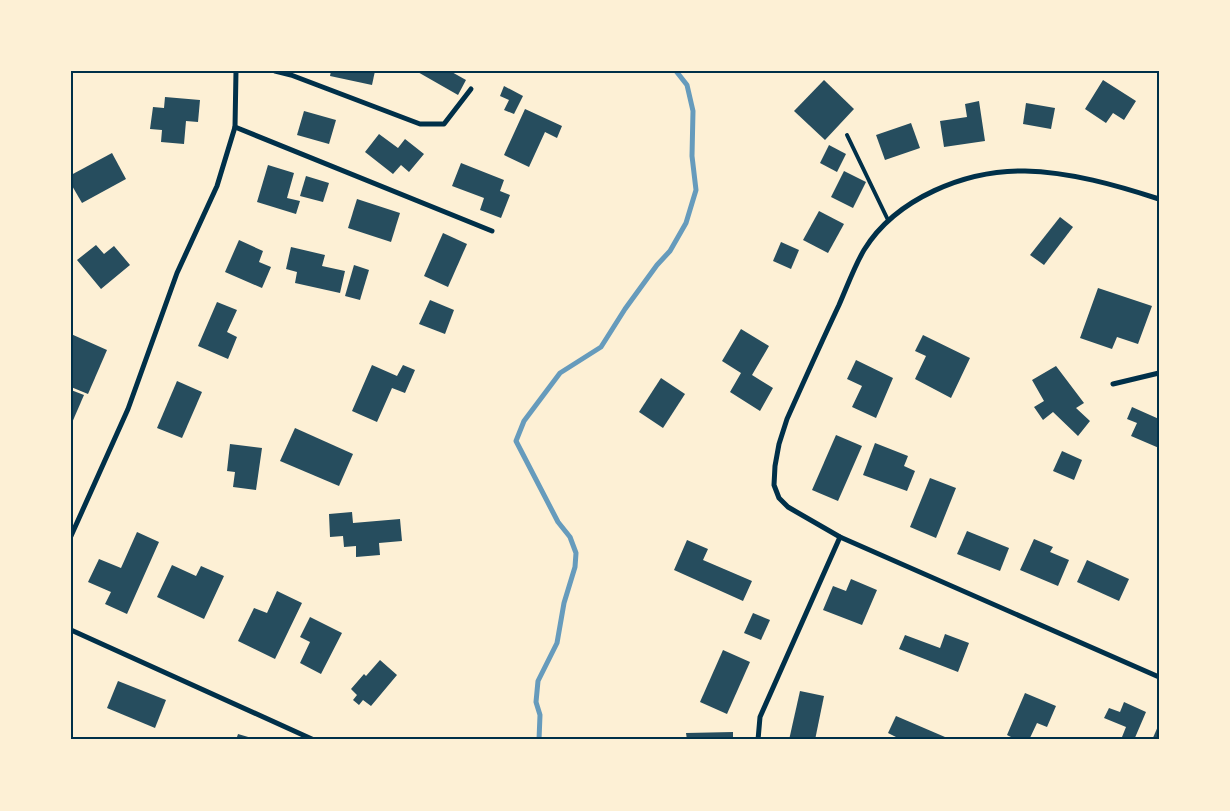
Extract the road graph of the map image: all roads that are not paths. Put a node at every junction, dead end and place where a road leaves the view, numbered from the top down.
1 (236, 71) edge
2 (275, 71) edge
3 (470, 89) dead end
4 (235, 127) junction
5 (847, 135) dead end
6 (1159, 199) edge
7 (888, 220) junction
8 (492, 232) dead end
9 (1159, 373) edge
10 (1113, 384) dead end
11 (71, 536) edge
12 (840, 538) junction
13 (71, 630) edge
14 (1159, 677) edge
15 (314, 740) edge
16 (758, 740) edge

1 - 4 street
2 - 3 street
4 - 8 street
4 - 11 street
5 - 7 lane
6 - 7 street
7 - 12 street
9 - 10 street
12 - 14 street
12 - 16 street
13 - 15 street

